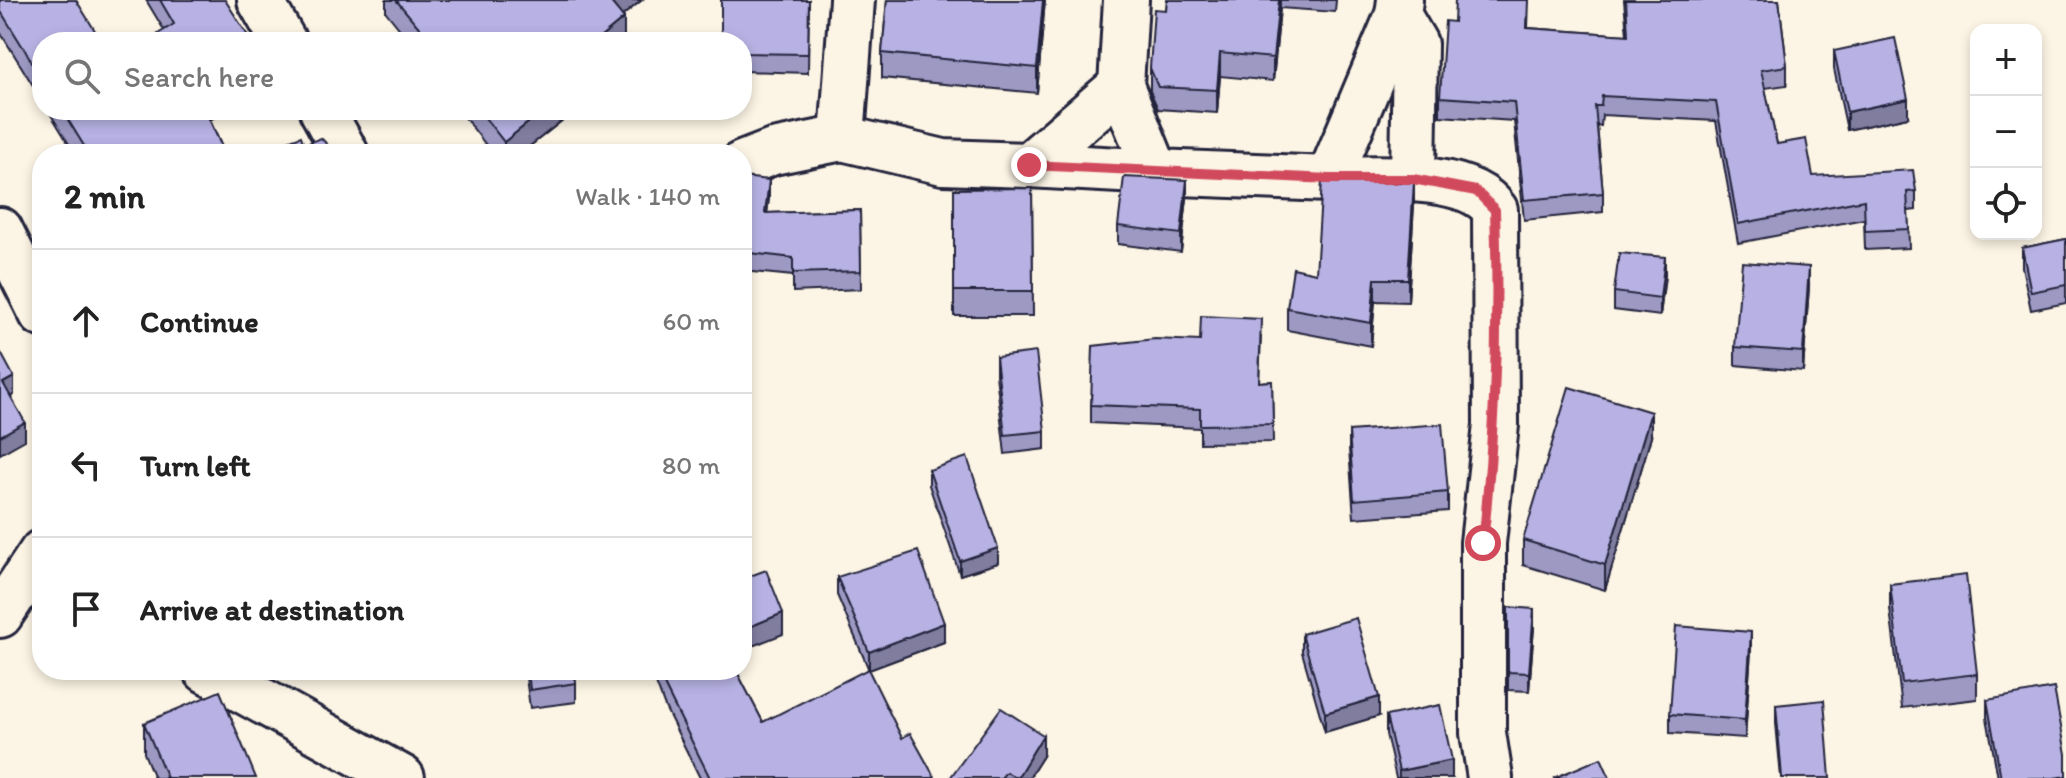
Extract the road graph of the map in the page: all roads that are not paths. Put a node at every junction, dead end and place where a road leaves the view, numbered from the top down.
1 (260, 0) edge
2 (852, 0) edge
3 (1126, 0) edge
4 (1399, 8) edge
5 (278, 32) edge
6 (1121, 86) junction
7 (327, 120) edge
8 (842, 138) junction
9 (341, 144) edge
10 (752, 160) edge
11 (1029, 165) junction
12 (1156, 172) junction
13 (1329, 179) junction
14 (1413, 179) junction
15 (0, 230) edge
16 (32, 294) edge
17 (32, 568) edge
18 (0, 615) edge
19 (224, 680) edge
20 (402, 778) edge
21 (1490, 778) edge

1 - 5 street
2 - 8 street
3 - 6 street
4 - 13 street
4 - 14 street
6 - 11 street
6 - 12 street
7 - 9 street
8 - 10 street
8 - 11 street
11 - 12 street
12 - 13 street
13 - 14 street
14 - 21 street
15 - 16 street
17 - 18 street
19 - 20 street

